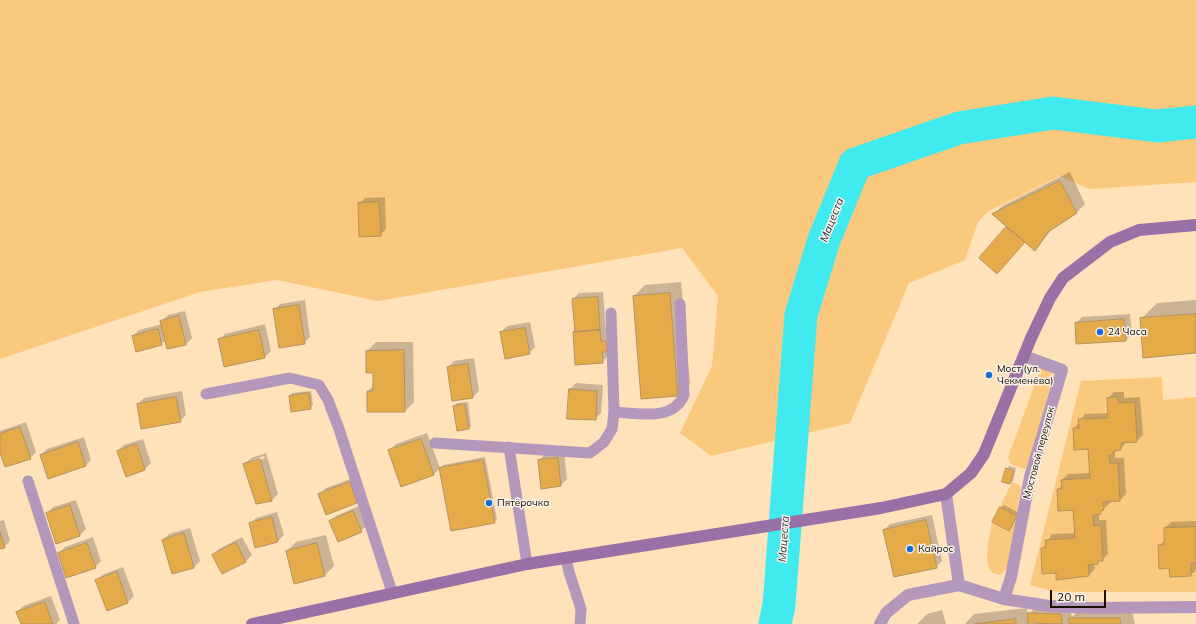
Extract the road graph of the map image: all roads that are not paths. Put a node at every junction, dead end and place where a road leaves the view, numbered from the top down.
1 (1196, 224) edge
2 (680, 304) dead end
3 (611, 313) dead end
4 (1024, 356) junction
5 (206, 394) dead end
6 (614, 412) junction
7 (435, 442) dead end
8 (509, 447) junction
9 (28, 481) dead end
10 (946, 494) junction
11 (566, 558) junction
12 (527, 564) junction
13 (959, 585) junction
14 (392, 592) junction
15 (1004, 599) junction
16 (1196, 607) edge
17 (74, 624) edge
18 (252, 624) edge
19 (580, 624) edge
20 (880, 624) edge

1 - 4 street
2 - 6 lane
3 - 6 lane
4 - 10 street
4 - 15 street, Мостовой переулок
5 - 14 lane
6 - 8 lane
7 - 8 lane
8 - 12 lane
9 - 17 lane
10 - 11 street
10 - 13 street
11 - 12 street
11 - 19 lane
12 - 14 street
13 - 15 street
13 - 20 street
14 - 18 street
15 - 16 street

